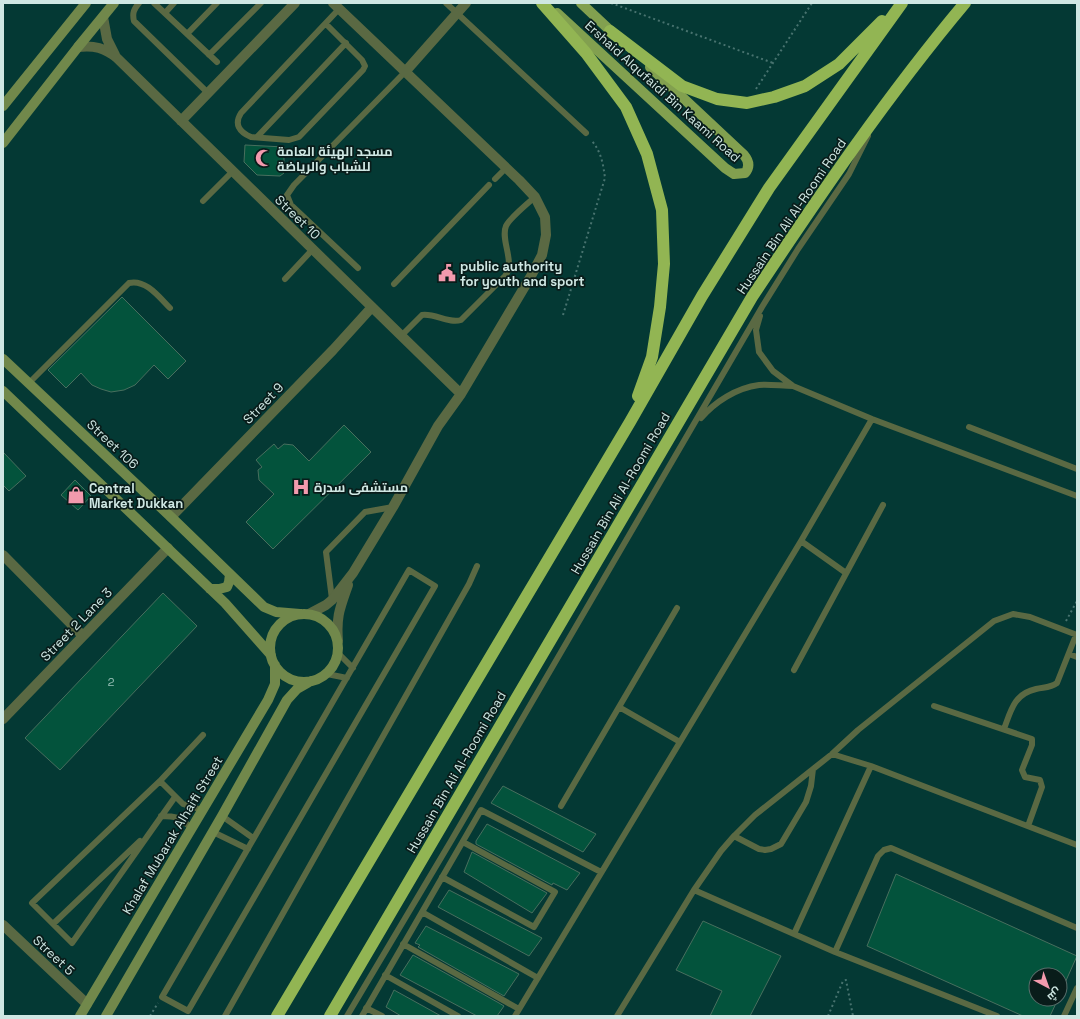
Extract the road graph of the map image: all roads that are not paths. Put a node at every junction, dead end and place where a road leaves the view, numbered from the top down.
1 (86, 3) edge
2 (114, 3) edge
3 (139, 3) edge
4 (154, 3) edge
5 (174, 3) edge
6 (217, 3) edge
7 (261, 3) edge
8 (295, 3) edge
9 (446, 3) edge
10 (466, 3) edge
11 (542, 3) edge
12 (546, 3) edge
13 (581, 3) edge
14 (901, 3) edge
15 (965, 3) edge
16 (336, 6) edge
17 (165, 13) junction
18 (457, 13) junction
19 (103, 18) junction
20 (326, 24) junction
21 (610, 31) junction
22 (187, 34) junction
23 (346, 43) junction
24 (78, 47) junction
25 (209, 55) junction
26 (118, 58) junction
27 (217, 62) dead end
28 (405, 72) junction
29 (208, 93) junction
30 (3, 106) edge
31 (884, 106) junction
32 (181, 121) junction
33 (586, 133) road end
34 (257, 137) junction
35 (3, 143) edge
36 (506, 168) junction
37 (233, 171) junction
38 (495, 179) dead end
39 (489, 185) dead end
40 (535, 197) junction
41 (203, 201) dead end
42 (313, 249) junction
43 (358, 268) dead end
44 (285, 279) dead end
45 (394, 284) dead end
46 (372, 307) junction
47 (762, 307) junction
48 (170, 308) dead end
49 (402, 336) junction
50 (3, 359) edge
51 (29, 383) junction
52 (793, 386) junction
53 (3, 391) edge
54 (461, 394) junction
55 (872, 419) junction
56 (630, 422) junction
57 (970, 427) dead end
58 (692, 428) junction
59 (1077, 469) edge
60 (1077, 496) edge
61 (883, 505) dead end
62 (393, 508) junction
63 (171, 517) junction
64 (801, 541) junction
65 (168, 548) junction
66 (3, 555) edge
67 (477, 566) dead end
68 (353, 573) junction
69 (846, 573) junction
70 (230, 574) junction
71 (210, 589) junction
72 (332, 600) junction
73 (676, 608) dead end
74 (304, 614) junction
75 (1077, 635) edge
76 (83, 636) junction
77 (338, 641) junction
78 (338, 653) junction
79 (1069, 654) junction
80 (271, 655) junction
81 (1077, 657) edge
82 (275, 665) junction
83 (353, 668) junction
84 (794, 670) dead end
85 (327, 674) junction
86 (347, 678) junction
87 (311, 681) junction
88 (934, 706) dead end
89 (619, 707) junction
90 (3, 719) edge
91 (1004, 728) junction
92 (203, 735) dead end
93 (680, 742) junction
94 (832, 754) junction
95 (871, 766) junction
96 (813, 769) junction
97 (160, 781) junction
98 (174, 797) junction
99 (561, 806) dead end
100 (202, 810) junction
101 (161, 816) junction
102 (222, 816) junction
103 (1028, 826) junction
104 (191, 828) junction
105 (150, 831) junction
106 (213, 832) junction
107 (734, 836) junction
108 (253, 838) junction
109 (463, 842) junction
110 (1077, 845) edge
111 (248, 849) junction
112 (601, 872) junction
113 (442, 877) junction
114 (694, 890) junction
115 (422, 912) junction
116 (52, 924) junction
117 (3, 925) edge
118 (1077, 928) edge
119 (794, 934) junction
120 (403, 944) junction
121 (835, 952) junction
122 (385, 975) junction
123 (538, 978) junction
124 (1077, 988) edge
125 (87, 1004) junction
126 (366, 1008) junction
127 (519, 1009) junction
128 (80, 1016) edge
129 (106, 1016) edge
130 (225, 1016) edge
131 (277, 1016) edge
132 (330, 1016) edge
133 (348, 1016) edge
134 (362, 1016) edge
135 (382, 1016) edge
136 (458, 1016) edge
137 (515, 1016) edge
138 (617, 1016) edge
139 (997, 1016) edge
140 (1064, 1016) edge

1 - 30 street
2 - 19 street
3 - 29 lane
4 - 17 lane
5 - 17 lane
6 - 22 lane
7 - 25 lane
8 - 29 street
9 - 18 lane
10 - 18 street
11 - 56 highway
12 - 21 main road, Ershaid Alqufaidi Bin Kaami Road
13 - 21 main road, Ershaid Alqufaidi Bin Kaami Road
14 - 21 highway
14 - 56 highway, Hussain Bin Ali Al-Roomi Road
15 - 31 highway, Hussain Bin Ali Al-Roomi Road
16 - 20 lane
16 - 28 street
17 - 22 lane
18 - 28 street
18 - 33 lane
19 - 24 street
19 - 26 street, Street 10
20 - 23 lane
20 - 34 lane
22 - 25 lane
23 - 34 lane
23 - 34 lane
24 - 26 street, Street 10
24 - 35 street
25 - 27 lane
26 - 32 street, Street 10
28 - 36 street
28 - 43 lane
29 - 32 street
31 - 47 lane
31 - 132 highway, Hussain Bin Ali Al-Roomi Road
32 - 37 street, Street 10
36 - 38 lane
36 - 40 street
37 - 41 lane
37 - 42 street, Street 10
39 - 45 lane
40 - 49 lane
40 - 54 street
42 - 44 lane
42 - 46 street, Street 10
46 - 49 street, Street 10
46 - 63 street, Street 9
47 - 52 lane
47 - 58 lane
48 - 51 lane
49 - 54 street, Street 10
50 - 51 street, Street 106
51 - 63 street, Street 106
52 - 55 lane
52 - 58 lane
53 - 65 street
54 - 62 street
55 - 60 lane
55 - 64 lane
56 - 131 highway, Hussain Bin Ali Al-Roomi Road
57 - 59 lane
58 - 133 lane
61 - 69 lane
62 - 68 street
62 - 72 lane
63 - 70 street, Street 106
64 - 69 lane
64 - 93 lane
65 - 71 street
65 - 76 street, Street 2 Lane 3
66 - 76 street
67 - 130 lane
68 - 72 street
68 - 77 street
69 - 84 lane
70 - 71 street
70 - 74 street, Street 106
71 - 80 street
72 - 74 street
73 - 89 lane
74 - 77 street
74 - 80 street
75 - 79 lane
75 - 94 lane
76 - 90 street, Street 2 Lane 3
77 - 78 street
78 - 83 lane
78 - 85 street
79 - 81 lane
79 - 91 lane
80 - 82 street
82 - 87 street
82 - 100 street, Khalaf Mubarak Alhaifi Street
83 - 86 lane
83 - 111 lane
85 - 86 lane
85 - 87 street
86 - 108 lane
87 - 102 street
88 - 91 lane
89 - 93 lane
89 - 99 lane
91 - 103 lane
92 - 97 lane
93 - 112 lane
94 - 95 lane
94 - 96 lane
95 - 103 lane
95 - 119 lane
96 - 107 lane
96 - 107 lane
97 - 98 lane
97 - 116 lane
98 - 100 lane
98 - 101 lane
100 - 104 street, Khalaf Mubarak Alhaifi Street
101 - 104 lane
101 - 105 lane
102 - 106 street
102 - 108 lane
103 - 110 lane
104 - 125 street, Khalaf Mubarak Alhaifi Street
105 - 116 lane
105 - 116 lane
106 - 111 lane
106 - 129 street
107 - 114 lane
108 - 111 lane
109 - 112 lane
109 - 113 lane
109 - 113 lane
112 - 123 lane
113 - 115 lane
114 - 119 lane
114 - 138 lane
115 - 120 lane
115 - 123 lane
117 - 125 street, Street 5
118 - 121 lane
119 - 121 lane
120 - 122 lane
120 - 127 lane
121 - 139 lane
122 - 126 lane
122 - 136 lane
123 - 127 lane
124 - 140 lane
125 - 128 street, Khalaf Mubarak Alhaifi Street
126 - 134 lane
126 - 135 lane
127 - 137 lane

